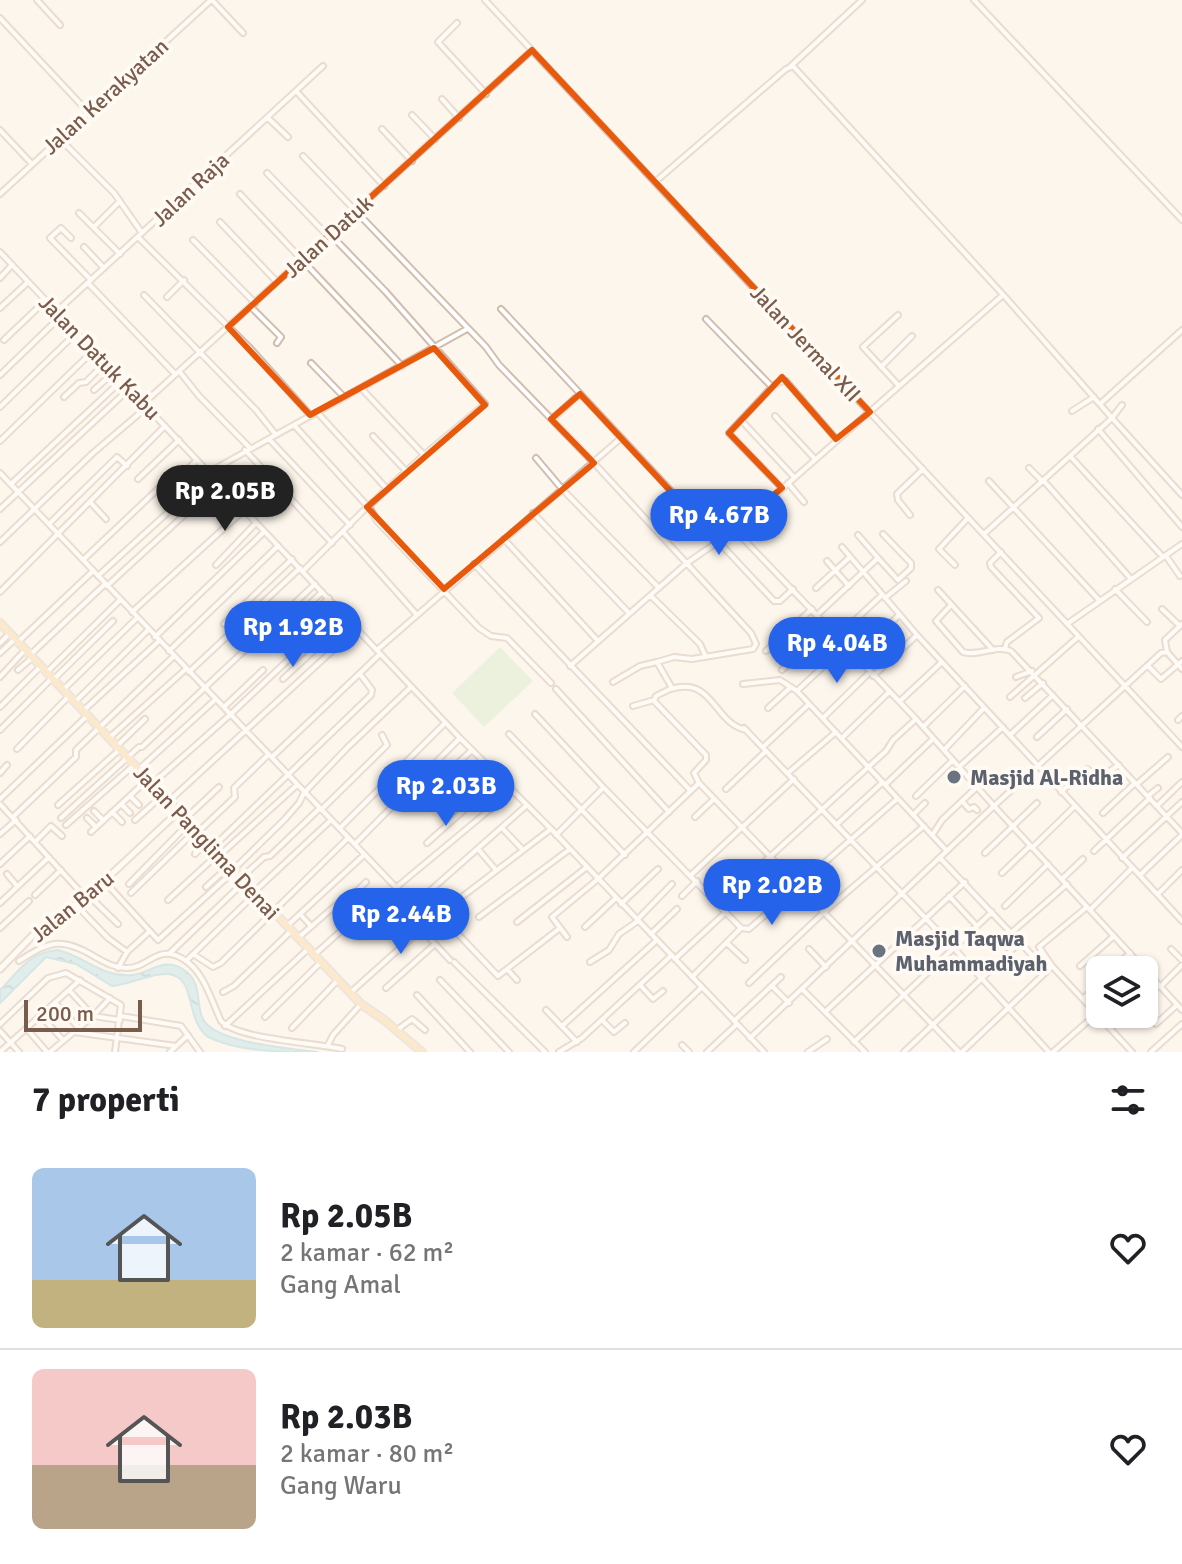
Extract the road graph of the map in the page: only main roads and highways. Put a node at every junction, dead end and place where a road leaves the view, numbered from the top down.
1 (1, 626) edge
2 (179, 811) junction
3 (0, 969) edge
4 (422, 1052) edge

1 - 2 main road, Jalan Panglima Denai
2 - 3 main road, Jalan Baru
2 - 4 main road, Jalan Panglima Denai

